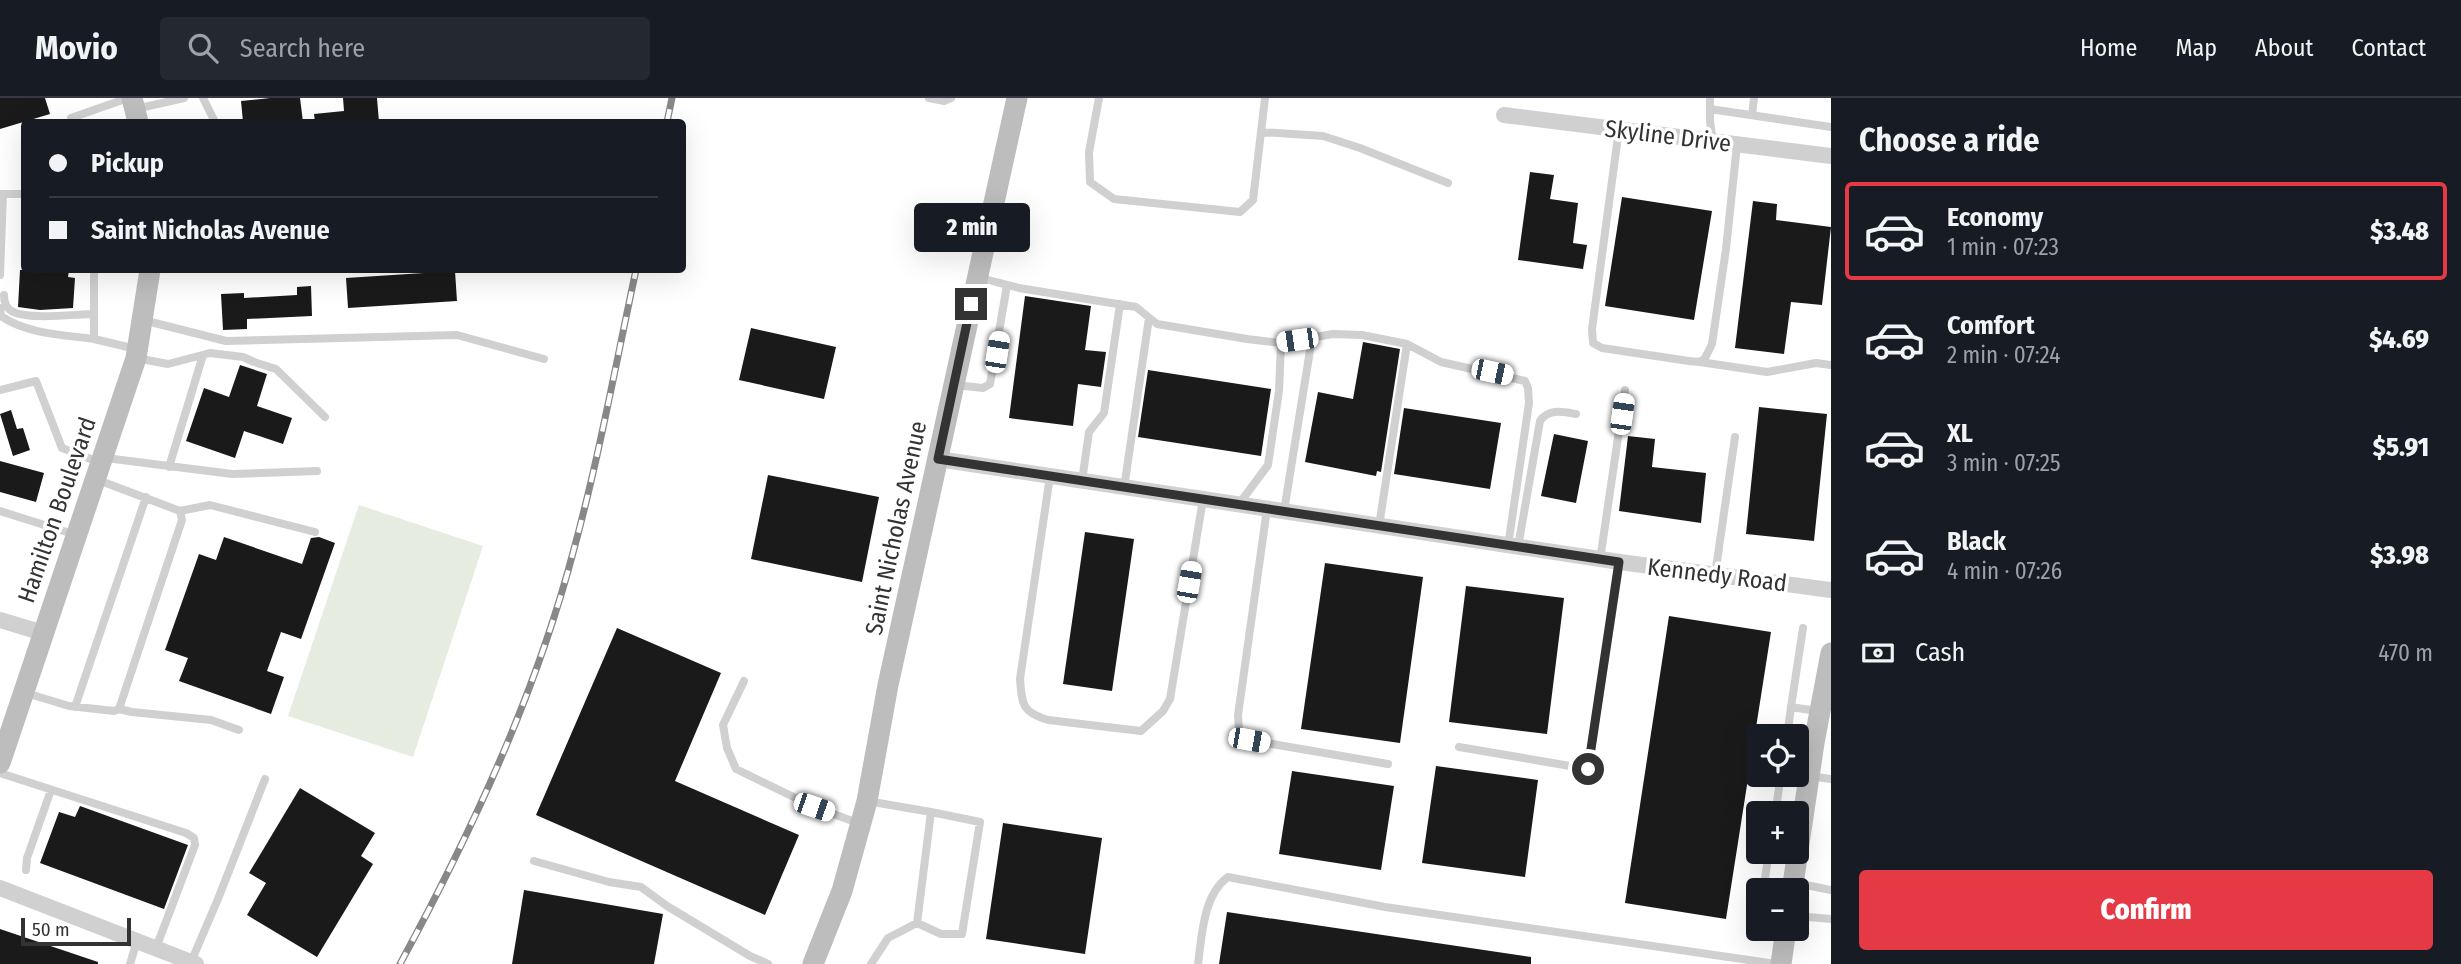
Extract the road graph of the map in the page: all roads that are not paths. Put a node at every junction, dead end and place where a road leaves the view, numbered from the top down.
1 (184, 98) edge
2 (203, 98) edge
3 (929, 98) edge
4 (951, 98) edge
5 (1017, 98) edge
6 (1099, 98) edge
7 (1265, 98) edge
8 (1710, 98) edge
9 (1754, 98) edge
10 (133, 107) edge
11 (1710, 110) junction
12 (1752, 115) junction
13 (1504, 116) dead end
14 (72, 119) edge
15 (214, 119) edge
16 (1831, 127) edge
17 (1619, 129) junction
18 (1261, 132) junction
19 (1713, 142) junction
20 (1737, 145) junction
21 (1831, 156) edge
22 (1448, 183) dead end
23 (1, 194) edge
24 (21, 194) edge
25 (94, 273) edge
26 (150, 273) edge
27 (2, 275) edge
28 (977, 278) junction
29 (1007, 285) junction
30 (4, 295) dead end
31 (1120, 304) junction
32 (0, 308) edge
33 (94, 314) junction
34 (1149, 318) junction
35 (143, 320) junction
36 (1312, 338) junction
37 (94, 339) junction
38 (1281, 342) junction
39 (1407, 344) junction
40 (137, 354) junction
41 (203, 355) junction
42 (544, 359) dead end
43 (1700, 362) junction
44 (1831, 365) edge
45 (954, 385) junction
46 (0, 390) edge
47 (1625, 390) dead end
48 (1576, 414) dead end
49 (325, 417) dead end
50 (1735, 437) dead end
51 (938, 459) junction
52 (99, 466) junction
53 (169, 467) junction
54 (317, 471) dead end
55 (1050, 476) junction
56 (1082, 481) junction
57 (1124, 488) junction
58 (146, 497) junction
59 (1203, 499) junction
60 (1238, 505) junction
61 (1275, 510) junction
62 (0, 511) edge
63 (180, 511) junction
64 (1379, 526) junction
65 (315, 532) dead end
66 (76, 536) junction
67 (1513, 546) junction
68 (1601, 560) junction
69 (1619, 562) junction
70 (1715, 575) junction
71 (1831, 590) edge
72 (0, 620) edge
73 (1803, 628) dead end
74 (43, 634) junction
75 (1831, 653) edge
76 (744, 681) dead end
77 (23, 692) junction
78 (75, 707) junction
79 (1791, 707) junction
80 (116, 710) junction
81 (1820, 712) junction
82 (1789, 724) edge
83 (239, 730) dead end
84 (1459, 747) dead end
85 (0, 764) edge
86 (1388, 764) dead end
87 (0, 773) edge
88 (1809, 776) joint
89 (265, 779) dead end
90 (1831, 779) edge
91 (51, 790) junction
92 (867, 801) junction
93 (931, 812) junction
94 (861, 824) junction
95 (534, 861) dead end
96 (26, 870) dead end
97 (0, 888) edge
98 (1809, 888) edge
99 (1831, 890) edge
100 (1809, 917) edge
101 (1831, 919) edge
102 (917, 923) junction
103 (137, 941) junction
104 (1785, 941) edge
105 (156, 948) junction
106 (748, 960) edge
107 (193, 963) edge
108 (130, 964) edge
109 (768, 964) edge
110 (813, 964) edge
111 (871, 964) edge
112 (1198, 964) edge
113 (1776, 964) edge
114 (1781, 964) edge

1 - 10 lane
2 - 15 lane
3 - 4 lane
5 - 28 street, Saint Nicholas Avenue
6 - 18 lane
7 - 18 lane
8 - 11 lane
9 - 12 lane
10 - 14 lane
11 - 12 lane
11 - 19 lane
12 - 16 lane
13 - 17 street, Skyline Drive
17 - 19 street, Skyline Drive
17 - 43 lane
18 - 22 lane
19 - 20 street, Skyline Drive
20 - 21 street, Skyline Drive
20 - 43 lane
23 - 24 lane
23 - 27 lane
25 - 33 lane
26 - 35 street, Hamilton Boulevard
28 - 29 lane
28 - 45 street, Saint Nicholas Avenue
29 - 31 lane
29 - 45 lane
30 - 33 lane
31 - 34 lane
31 - 56 lane
32 - 37 lane
33 - 37 lane
34 - 38 lane
34 - 57 lane
35 - 40 street, Hamilton Boulevard
35 - 42 lane
36 - 38 lane
36 - 39 lane
36 - 61 lane
37 - 40 lane
38 - 60 lane
39 - 64 lane
39 - 67 lane
40 - 41 lane
40 - 52 street, Hamilton Boulevard
41 - 49 lane
41 - 53 lane
43 - 44 lane
45 - 51 street, Saint Nicholas Avenue
46 - 52 lane
47 - 68 lane
48 - 67 lane
50 - 70 lane
51 - 55 street, Kennedy Road
51 - 92 street, Saint Nicholas Avenue
52 - 53 lane
52 - 58 lane
52 - 66 street, Hamilton Boulevard
53 - 54 lane
55 - 56 street, Kennedy Road
55 - 59 lane
56 - 57 street, Kennedy Road
57 - 59 street, Kennedy Road
58 - 63 lane
58 - 78 lane
59 - 60 street, Kennedy Road
60 - 61 street, Kennedy Road
61 - 64 street, Kennedy Road
61 - 86 lane
62 - 66 lane
63 - 65 lane
63 - 80 lane
64 - 67 street, Kennedy Road
66 - 74 street, Hamilton Boulevard
67 - 68 street, Kennedy Road
68 - 69 street, Kennedy Road
69 - 70 street, Kennedy Road
69 - 84 lane
70 - 71 street, Kennedy Road
72 - 74 street
73 - 79 lane
74 - 77 street, Hamilton Boulevard
75 - 81 street
76 - 94 lane
77 - 78 lane
77 - 85 street, Hamilton Boulevard
78 - 80 lane
79 - 81 lane
79 - 82 lane
80 - 83 lane
81 - 88 street
87 - 91 lane
88 - 90 lane
89 - 107 lane
91 - 96 lane
91 - 105 lane
92 - 93 lane
92 - 94 street, Saint Nicholas Avenue
93 - 102 lane
93 - 102 lane
94 - 110 street, Saint Nicholas Avenue
95 - 106 lane
97 - 103 street
98 - 99 lane
100 - 101 lane
102 - 111 lane
103 - 105 street
103 - 108 lane
104 - 114 street
105 - 107 street
106 - 109 lane
112 - 113 lane

